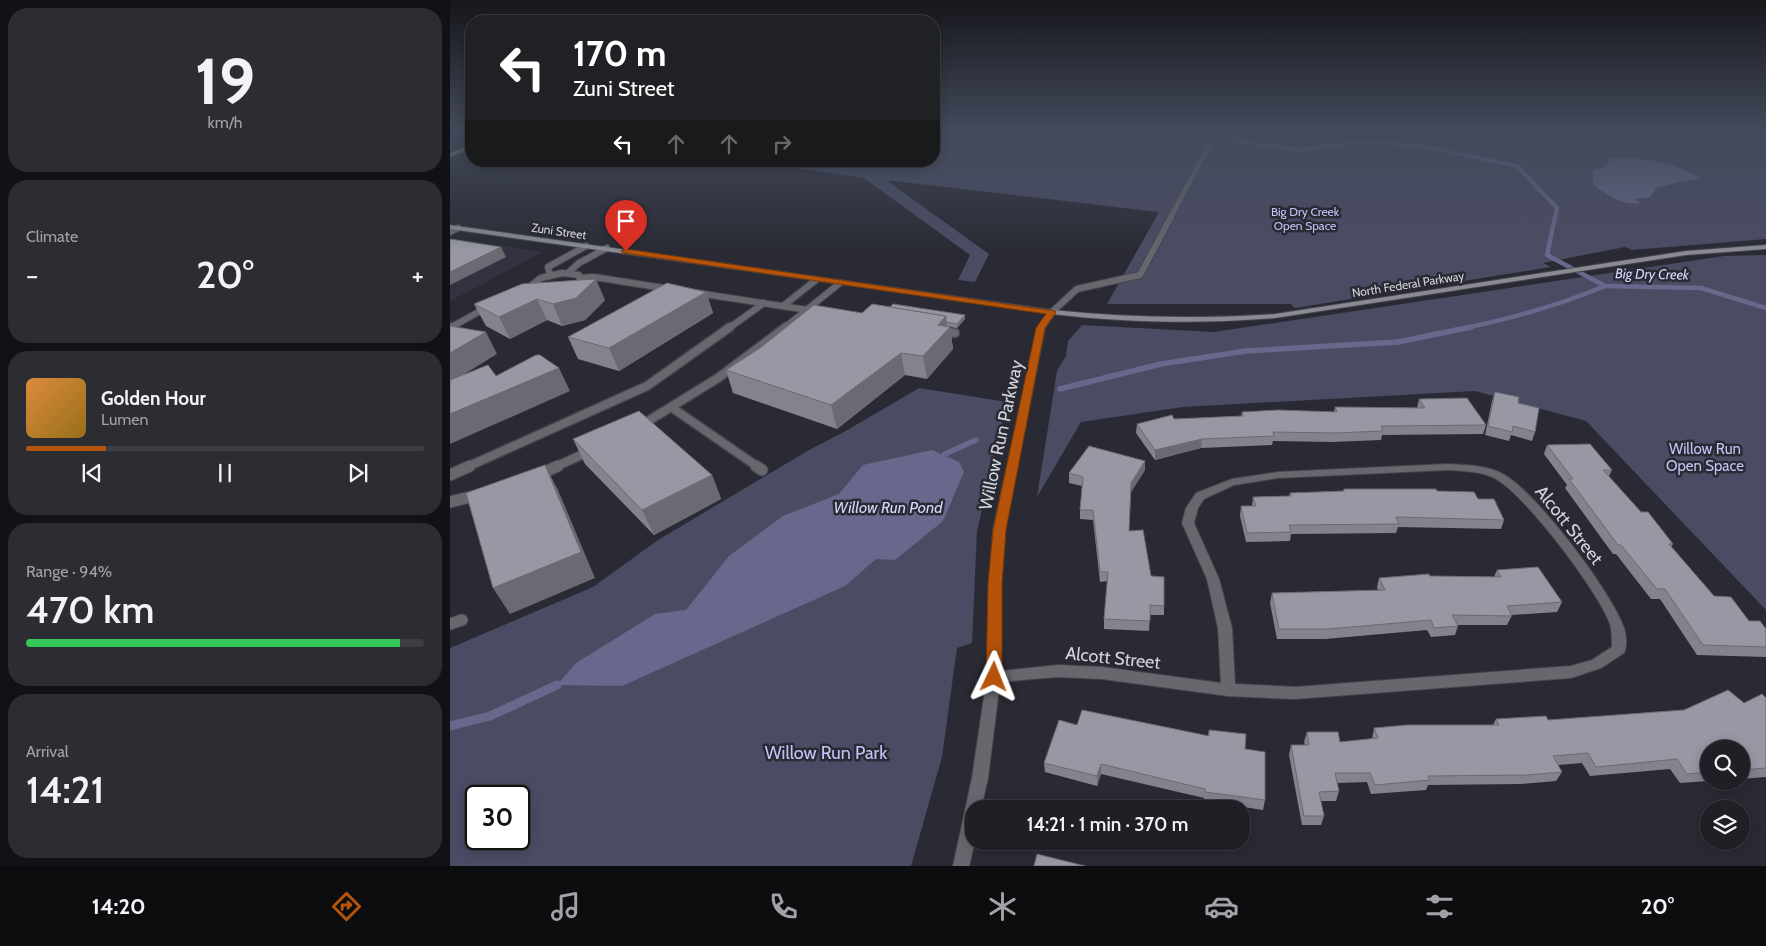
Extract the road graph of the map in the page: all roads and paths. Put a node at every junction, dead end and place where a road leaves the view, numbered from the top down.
1 (1195, 171) edge
2 (454, 228) edge
3 (450, 232) edge
4 (586, 246) junction
5 (1766, 246) edge
6 (607, 248) junction
7 (568, 273) junction
8 (550, 275) junction
9 (581, 278) junction
10 (816, 280) junction
11 (840, 283) junction
12 (679, 290) edge
13 (688, 292) edge
14 (499, 301) edge
15 (764, 303) junction
16 (783, 306) junction
17 (811, 311) junction
18 (1052, 312) junction
19 (450, 328) edge
20 (927, 328) edge
21 (955, 333) dead end
22 (674, 409) junction
23 (632, 430) edge
24 (599, 446) edge
25 (762, 470) dead end
26 (450, 475) edge
27 (531, 478) edge
28 (486, 494) edge
29 (450, 502) edge
30 (462, 620) dead end
31 (450, 624) edge
32 (994, 677) junction
33 (1228, 690) junction
34 (961, 866) edge

1 - 18 lane
2 - 3 lane
2 - 4 main road, Zuni Street
4 - 6 main road, Zuni Street
4 - 8 lane
5 - 18 main road, North Federal Parkway
6 - 7 lane
6 - 10 main road, Zuni Street
7 - 8 lane
7 - 9 lane
8 - 9 lane
9 - 12 lane
10 - 11 main road, Zuni Street
10 - 16 lane
11 - 17 lane
11 - 18 main road, Zuni Street
13 - 15 lane
14 - 19 lane
15 - 16 lane
15 - 26 lane
16 - 17 lane
17 - 22 lane
18 - 32 street, Willow Run Parkway
20 - 21 lane
22 - 23 lane
22 - 25 lane
24 - 27 lane
28 - 29 lane
30 - 31 lane
32 - 33 street, Alcott Street
32 - 34 street, Willow Run Parkway
33 - 33 street, Alcott Street

